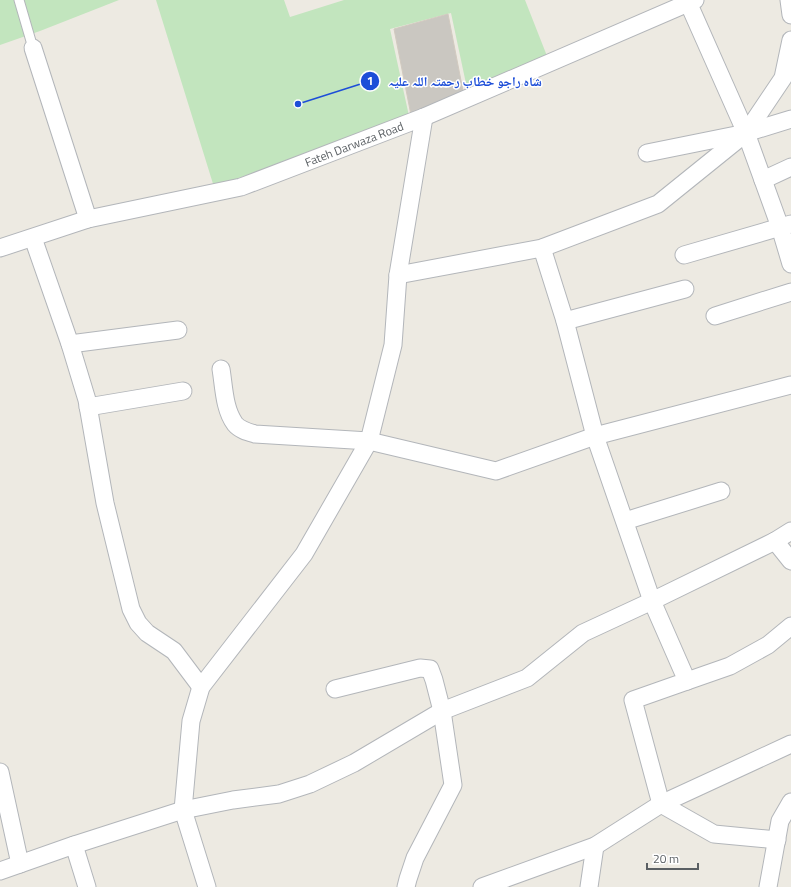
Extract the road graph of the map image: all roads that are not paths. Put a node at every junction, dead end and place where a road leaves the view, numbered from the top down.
1 (19, 0) edge
2 (789, 0) edge
3 (690, 1) edge
4 (791, 15) edge
5 (791, 40) edge
6 (33, 48) joint
7 (424, 117) junction
8 (791, 119) edge
9 (746, 133) junction
10 (647, 153) dead end
11 (791, 167) edge
12 (762, 180) junction
13 (88, 219) junction
14 (786, 226) edge
15 (32, 238) junction
16 (0, 248) edge
17 (542, 248) junction
18 (684, 255) dead end
19 (791, 264) edge
20 (398, 275) junction
21 (685, 289) dead end
22 (791, 292) edge
23 (715, 316) dead end
24 (565, 321) junction
25 (178, 330) dead end
26 (70, 344) junction
27 (221, 369) dead end
28 (791, 386) edge
29 (183, 391) dead end
30 (88, 407) junction
31 (595, 436) junction
32 (369, 440) junction
33 (721, 491) dead end
34 (625, 521) junction
35 (791, 531) edge
36 (775, 541) junction
37 (791, 561) edge
38 (652, 601) junction
39 (791, 626) edge
40 (687, 681) junction
41 (202, 686) junction
42 (335, 689) dead end
43 (442, 711) junction
44 (791, 744) edge
45 (0, 772) edge
46 (791, 802) edge
47 (661, 804) junction
48 (183, 810) junction
49 (782, 837) edge
50 (74, 845) junction
51 (595, 846) junction
52 (20, 864) junction
53 (0, 871) edge
54 (87, 887) edge
55 (207, 887) edge
56 (406, 887) edge
57 (482, 887) edge
58 (589, 887) edge
59 (768, 887) edge

1 - 6 lane
2 - 4 street
3 - 7 street, Fateh Darwaza Road
3 - 9 street
5 - 9 street
6 - 13 street
7 - 13 street, Fateh Darwaza Road
7 - 20 street
8 - 9 street
9 - 10 street
9 - 12 street
9 - 17 street
11 - 12 street
12 - 14 street
13 - 15 street, Fateh Darwaza Road
14 - 18 street
14 - 19 street
15 - 16 street, Fateh Darwaza Road
15 - 26 street
17 - 20 street
17 - 24 street
20 - 32 street
21 - 24 street
22 - 23 street
24 - 31 street
25 - 26 street
26 - 30 street
27 - 32 street
28 - 31 street
29 - 30 street
30 - 41 street
31 - 32 street
31 - 34 street
32 - 41 street
33 - 34 street
34 - 38 street
35 - 36 street
36 - 37 street
36 - 38 street
38 - 40 street
38 - 43 street
39 - 40 street
40 - 47 street
41 - 48 street
42 - 43 street
43 - 48 street
43 - 56 street
44 - 47 street
45 - 52 street
46 - 49 street
47 - 49 street
47 - 51 street
48 - 50 street
48 - 55 street
49 - 59 street
50 - 52 street
50 - 54 street
51 - 57 street
51 - 58 street
52 - 53 street

